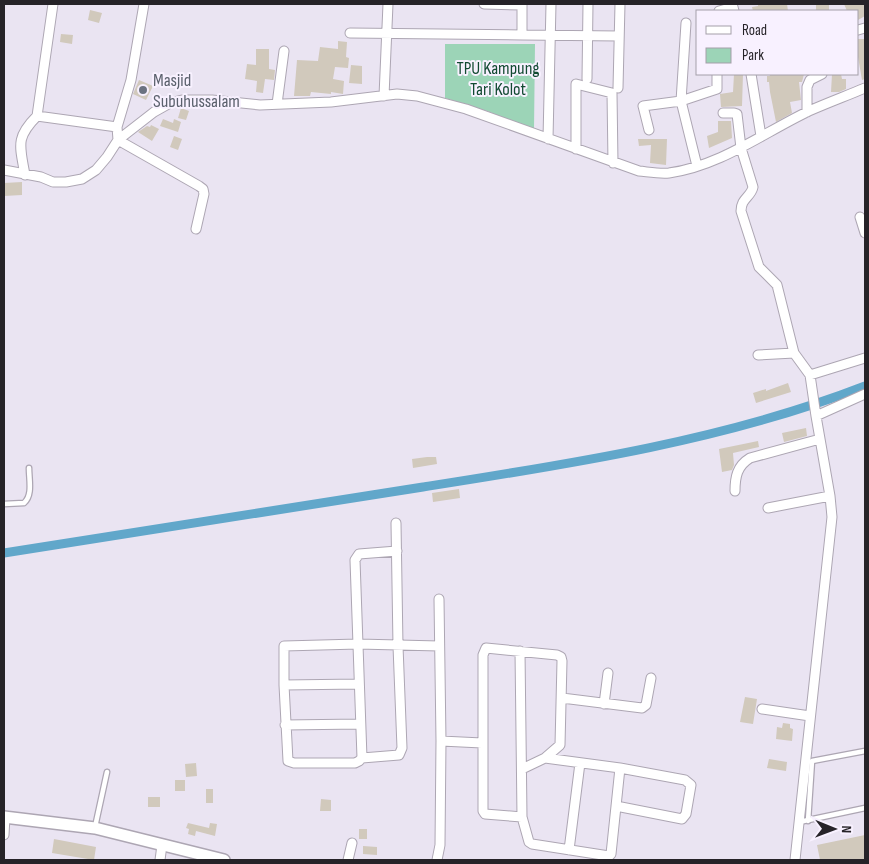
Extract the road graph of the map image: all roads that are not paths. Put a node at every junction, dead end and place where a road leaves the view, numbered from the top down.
1 (53, 4) edge
2 (144, 4) edge
3 (388, 4) edge
4 (484, 4) edge
5 (522, 4) edge
6 (551, 4) edge
7 (588, 4) edge
8 (620, 4) edge
9 (722, 10) edge
10 (734, 10) edge
11 (686, 22) dead end
12 (350, 33) dead end
13 (387, 34) junction
14 (522, 36) junction
15 (550, 36) junction
16 (587, 36) junction
17 (619, 36) junction
18 (284, 52) dead end
19 (717, 75) edge
20 (751, 75) edge
21 (820, 75) edge
22 (587, 78) dead end
23 (618, 88) dead end
24 (865, 88) edge
25 (384, 96) junction
26 (681, 101) junction
27 (277, 104) junction
28 (807, 112) junction
29 (723, 113) dead end
30 (37, 116) junction
31 (117, 128) junction
32 (648, 130) dead end
33 (761, 136) junction
34 (548, 139) junction
35 (118, 140) junction
36 (742, 148) junction
37 (576, 149) junction
38 (613, 163) junction
39 (697, 166) junction
40 (4, 170) edge
41 (25, 175) junction
42 (860, 217) dead end
43 (196, 229) dead end
44 (865, 233) edge
45 (794, 353) junction
46 (758, 355) dead end
47 (865, 358) edge
48 (811, 379) junction
49 (865, 394) edge
50 (816, 414) junction
51 (820, 439) junction
52 (29, 468) dead end
53 (735, 491) dead end
54 (830, 496) junction
55 (4, 504) edge
56 (768, 508) dead end
57 (396, 523) dead end
58 (397, 551) junction
59 (439, 599) dead end
60 (358, 644) junction
61 (398, 646) junction
62 (439, 646) junction
63 (520, 651) junction
64 (608, 673) dead end
65 (651, 678) dead end
66 (359, 684) junction
67 (284, 685) junction
68 (562, 698) junction
69 (604, 704) junction
70 (762, 709) dead end
71 (810, 716) junction
72 (360, 724) junction
73 (285, 725) junction
74 (441, 741) junction
75 (482, 743) junction
76 (865, 751) edge
77 (362, 758) junction
78 (546, 758) junction
79 (580, 763) junction
80 (620, 768) junction
81 (522, 769) junction
82 (107, 772) dead end
83 (616, 806) junction
84 (865, 808) edge
85 (4, 817) edge
86 (522, 818) junction
87 (803, 822) junction
88 (95, 828) junction
89 (4, 835) edge
90 (352, 843) dead end
91 (162, 845) junction
92 (569, 850) junction
93 (160, 860) edge
94 (224, 860) edge
95 (348, 860) edge
96 (438, 860) edge
97 (795, 860) edge

1 - 30 street
2 - 31 street
3 - 13 street
4 - 5 street
5 - 14 street
6 - 15 street
7 - 16 street
8 - 17 street
9 - 10 street
11 - 26 street
12 - 13 street
13 - 14 street
13 - 25 street
14 - 15 street
15 - 16 street
15 - 34 street
16 - 17 street
16 - 22 street
17 - 23 street
18 - 27 street
19 - 26 street
20 - 33 street
21 - 28 street
24 - 28 street
25 - 27 street
25 - 34 street
26 - 32 street
26 - 39 street
27 - 35 street
28 - 33 street
29 - 36 street
30 - 31 street
30 - 41 street
31 - 35 street
33 - 36 street
34 - 37 street
35 - 41 street
35 - 43 street
36 - 39 street
36 - 45 street
37 - 38 street
37 - 38 street
38 - 39 street
40 - 41 street
42 - 44 street
45 - 46 street
45 - 48 street
47 - 48 street
48 - 50 street
49 - 50 street
50 - 51 street
51 - 53 street
51 - 54 street
52 - 55 lane
54 - 56 street
54 - 71 street
57 - 58 street
58 - 60 street
58 - 61 street
59 - 62 street
60 - 61 street
60 - 66 street
60 - 67 street
61 - 62 street
61 - 77 street
62 - 74 street
63 - 68 street
63 - 75 street
63 - 81 street
64 - 69 street
65 - 69 street
66 - 67 street
66 - 72 street
67 - 73 street
68 - 69 street
68 - 78 street
70 - 71 street
71 - 87 street
72 - 73 street
72 - 77 street
73 - 77 street
74 - 75 street
74 - 96 street
75 - 86 street
76 - 87 lane
78 - 79 street
78 - 81 street
79 - 80 street
79 - 92 street
80 - 83 street
80 - 83 street
81 - 86 street
82 - 88 lane
83 - 92 street
84 - 87 lane
85 - 88 street
85 - 89 street
86 - 92 street
87 - 97 street
88 - 91 street
90 - 95 street
91 - 93 street
91 - 94 street

